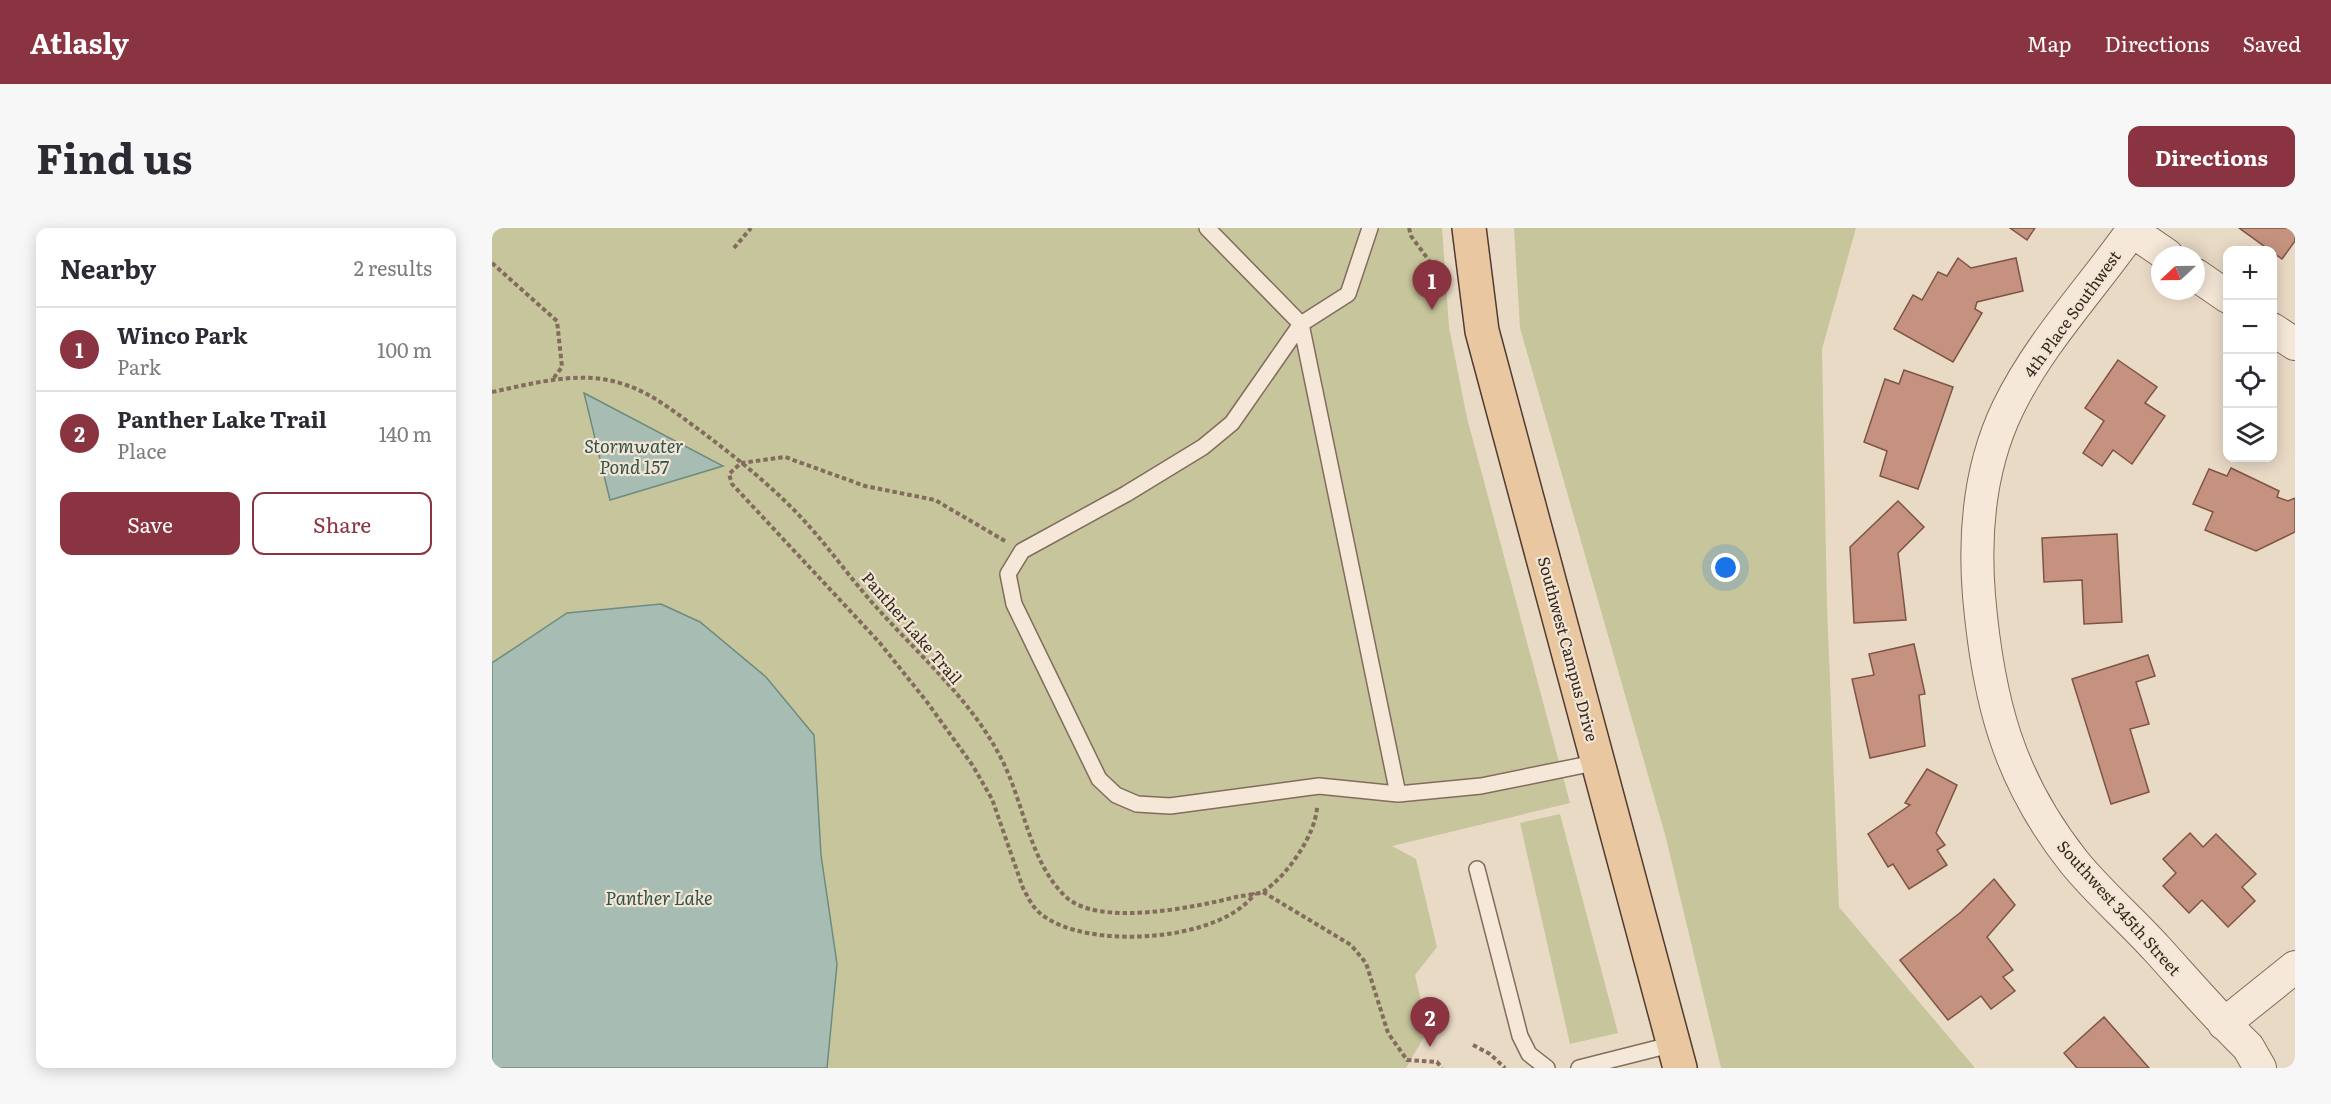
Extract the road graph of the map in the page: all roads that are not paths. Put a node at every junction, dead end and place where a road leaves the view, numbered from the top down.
1 (1207, 228) edge
2 (1370, 228) edge
3 (1469, 228) edge
4 (2133, 230) edge
5 (2155, 246) edge
6 (2205, 281) edge
7 (2223, 294) edge
8 (1301, 324) junction
9 (2277, 332) edge
10 (2295, 344) edge
11 (1977, 540) joint
12 (1599, 762) junction
13 (1398, 794) junction
14 (1477, 869) dead end
15 (2295, 967) edge
16 (2224, 1024) junction
17 (1677, 1056) edge
18 (1548, 1068) edge
19 (1579, 1068) edge
20 (2260, 1068) edge

1 - 8 lane
2 - 8 lane
3 - 12 main road, Southwest Campus Drive
4 - 5 street
4 - 11 street, 4th Place Southwest
6 - 7 street
8 - 13 lane
8 - 13 lane
9 - 10 street
11 - 16 street, Southwest 345th Street
12 - 13 lane
12 - 17 main road, Southwest Campus Drive
14 - 18 lane
15 - 16 street
16 - 20 street, Southwest 345th Street
17 - 19 lane

